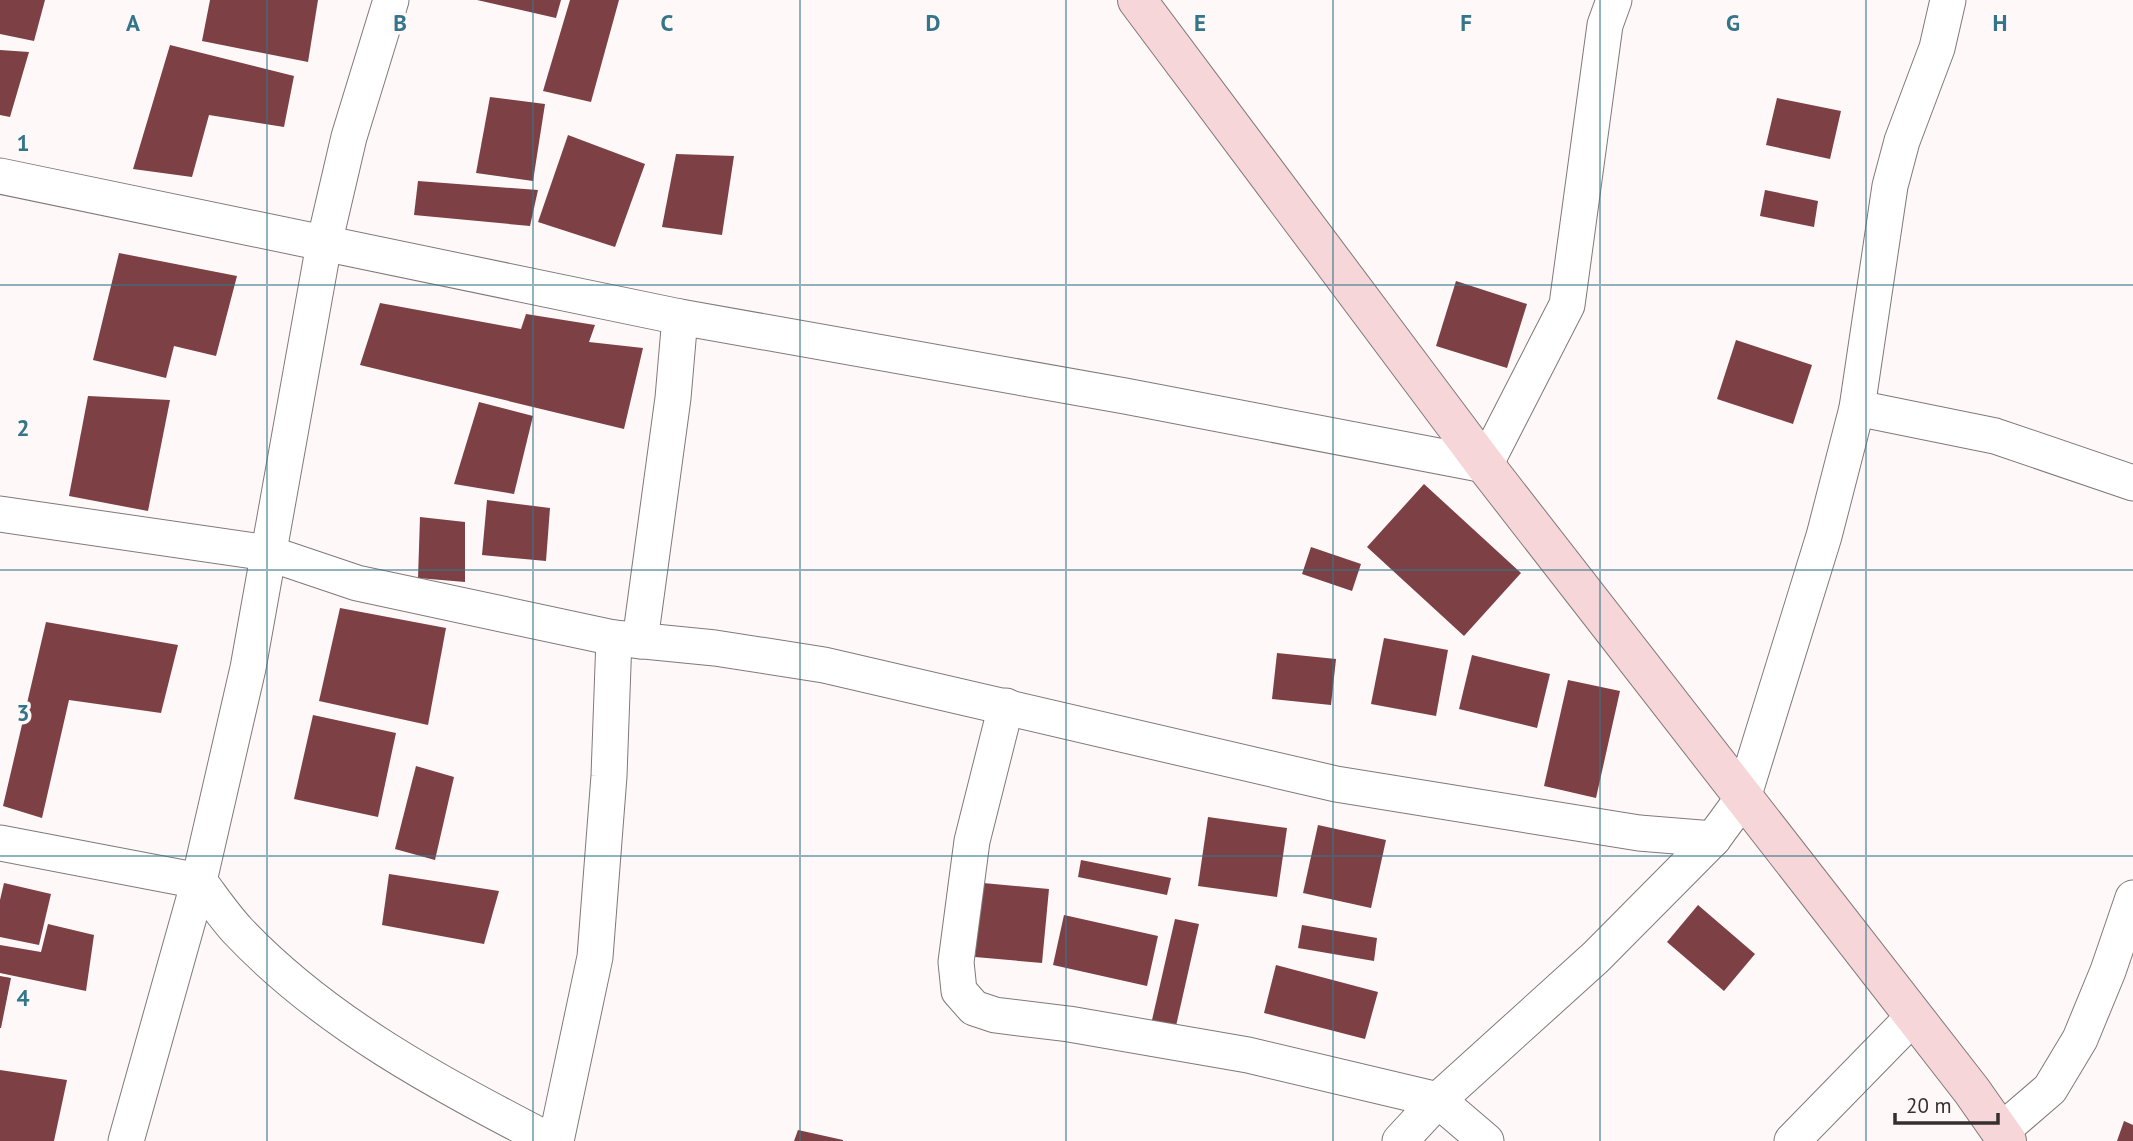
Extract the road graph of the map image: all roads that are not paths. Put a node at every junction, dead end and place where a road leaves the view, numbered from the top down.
1 (391, 0) edge
2 (1137, 0) edge
3 (1614, 0) edge
4 (1948, 0) edge
5 (0, 176) edge
6 (324, 244) junction
7 (680, 317) junction
8 (1857, 408) junction
9 (1485, 465) junction
10 (2133, 483) edge
11 (0, 514) edge
12 (268, 553) junction
13 (627, 639) junction
14 (1006, 706) junction
15 (1743, 798) junction
16 (1713, 839) junction
17 (0, 844) edge
18 (199, 881) junction
19 (2133, 898) edge
20 (1913, 1017) junction
21 (1438, 1100) junction
22 (2004, 1137) edge
23 (125, 1141) edge
24 (550, 1141) edge
25 (556, 1141) edge
26 (1399, 1141) edge
27 (1486, 1141) edge
28 (1791, 1141) edge

1 - 6 street
2 - 9 street
3 - 9 street
4 - 8 street
5 - 6 street
6 - 7 street
6 - 12 street
7 - 9 street
7 - 13 street
8 - 10 street
8 - 15 street
9 - 15 street
11 - 12 street
12 - 13 street
12 - 18 street
13 - 14 street
13 - 25 street
14 - 16 street
14 - 21 street
15 - 16 street
15 - 20 street
16 - 21 street
17 - 18 street
18 - 23 street
18 - 24 street
19 - 22 street
20 - 22 street
20 - 28 street
21 - 26 street
21 - 27 street

